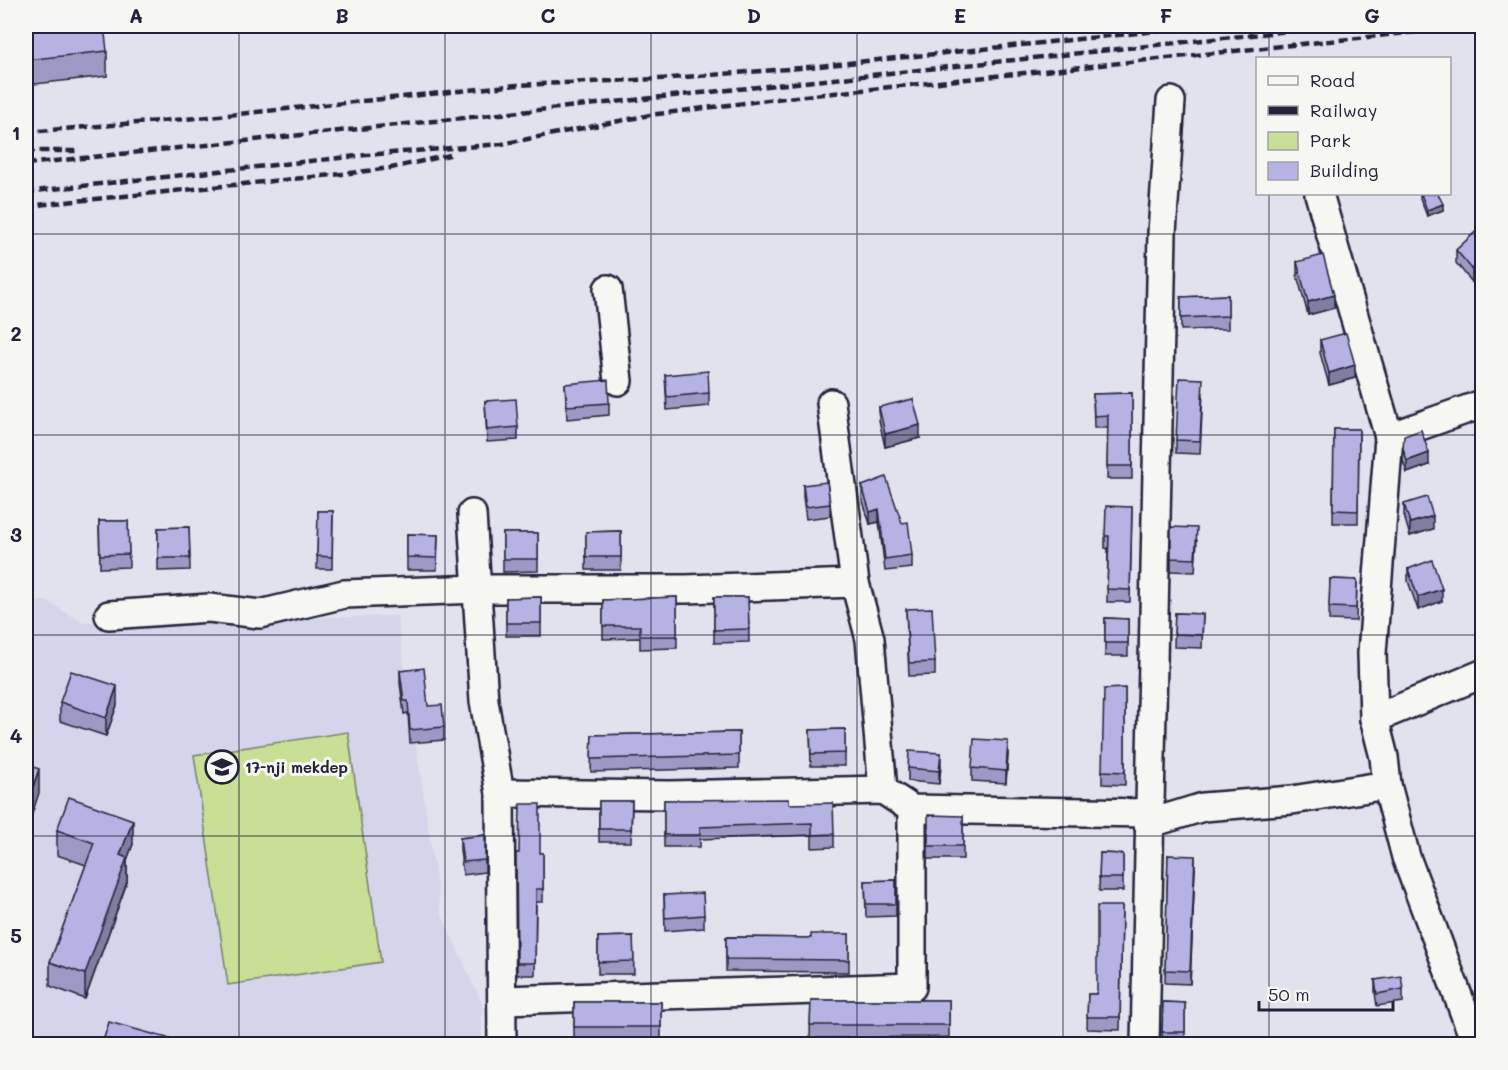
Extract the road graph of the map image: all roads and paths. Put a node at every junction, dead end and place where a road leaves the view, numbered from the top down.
1 (1171, 101) dead end
2 (1319, 195) edge
3 (608, 289) dead end
4 (618, 381) dead end
5 (831, 403) dead end
6 (1482, 404) edge
7 (1389, 437) junction
8 (472, 514) dead end
9 (855, 583) junction
10 (478, 589) junction
11 (109, 615) dead end
12 (1482, 674) edge
13 (1374, 719) junction
14 (1387, 785) junction
15 (883, 790) junction
16 (500, 793) junction
17 (912, 809) junction
18 (1148, 818) junction
19 (503, 1000) junction
20 (502, 1044) edge
21 (1145, 1044) edge
22 (1476, 1044) edge

1 - 18 street
2 - 7 street
3 - 4 street
5 - 9 street
6 - 7 street
7 - 13 street
8 - 10 street
9 - 10 street
9 - 15 street
10 - 11 street
10 - 16 street
12 - 13 street
13 - 14 street
14 - 18 street
14 - 22 street
15 - 16 street
15 - 17 street
16 - 19 street
17 - 18 street
17 - 19 street
18 - 21 street
19 - 20 street

